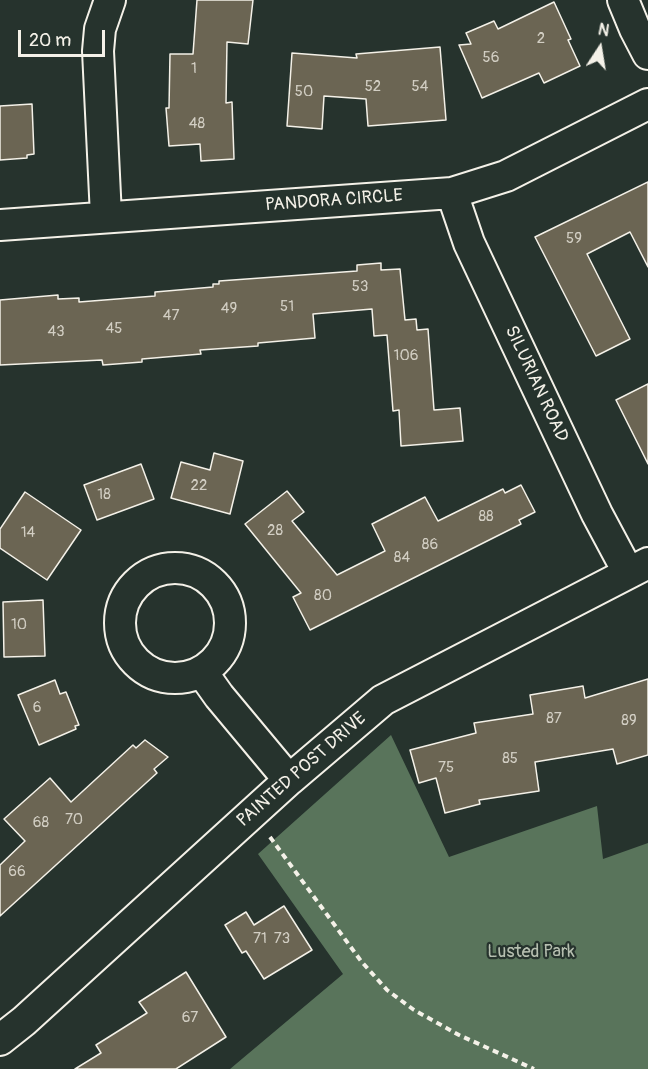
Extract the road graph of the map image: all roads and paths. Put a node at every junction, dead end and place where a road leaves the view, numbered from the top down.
1 (110, 0) edge
2 (623, 0) edge
3 (648, 54) edge
4 (648, 104) edge
5 (452, 193) junction
6 (106, 216) junction
7 (0, 225) edge
8 (638, 568) edge
9 (202, 672) dead end
10 (289, 780) junction
11 (252, 812) junction
12 (0, 1040) edge
13 (534, 1069) edge

1 - 6 street
2 - 3 street
4 - 5 street, PANDORA CIRCLE
5 - 6 street, PANDORA CIRCLE
5 - 8 street, SILURIAN ROAD
6 - 7 street, PANDORA CIRCLE
8 - 10 street, PAINTED POST DRIVE
9 - 10 street
10 - 11 street, PAINTED POST DRIVE
11 - 12 street, PAINTED POST DRIVE
11 - 13 path

